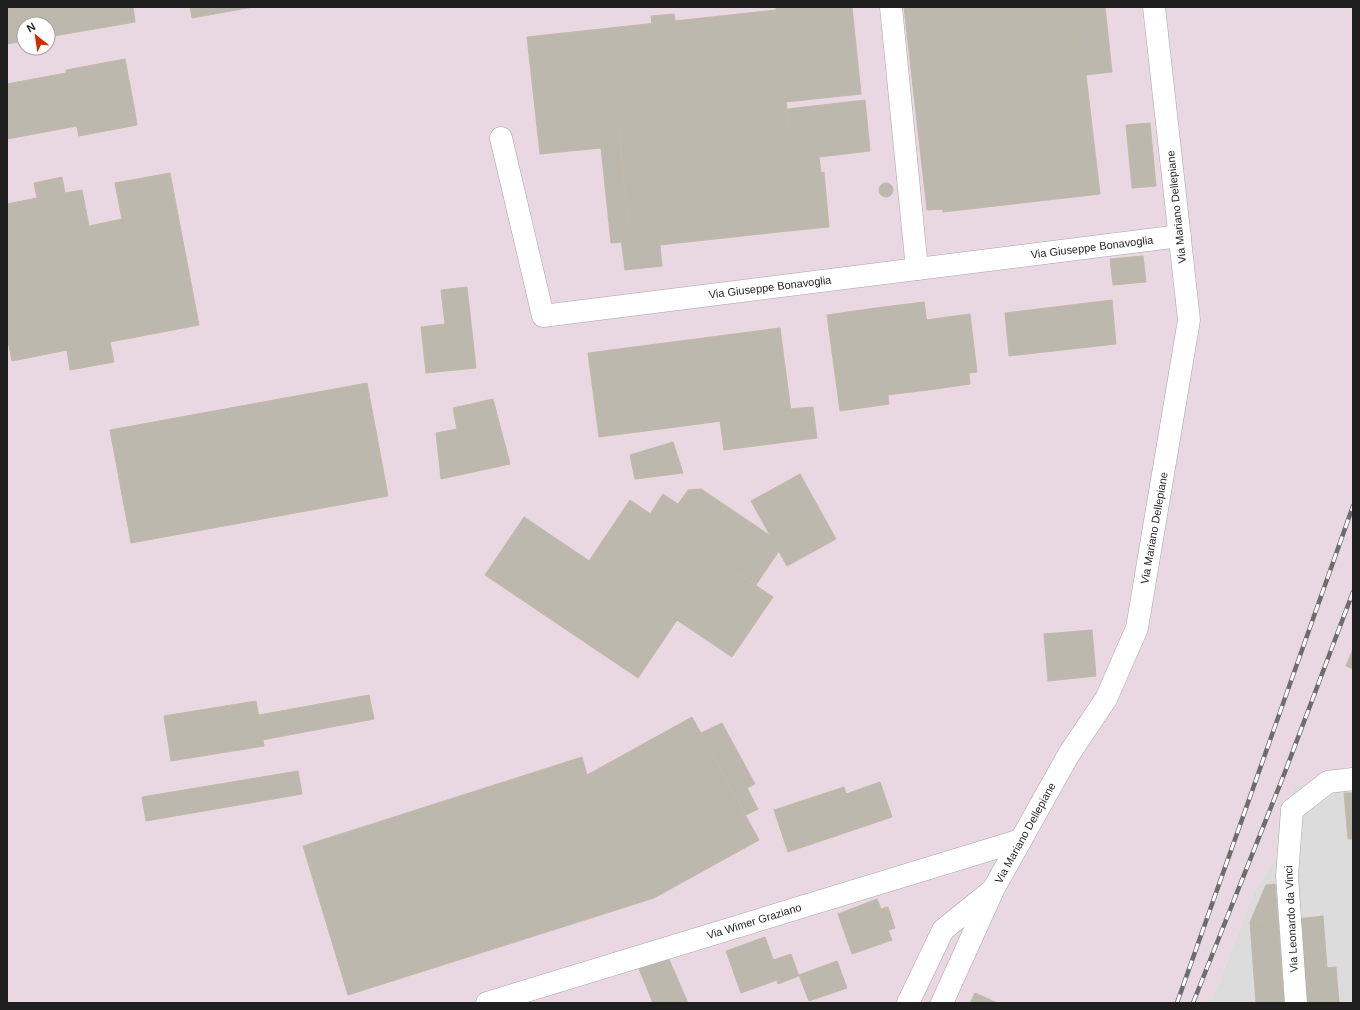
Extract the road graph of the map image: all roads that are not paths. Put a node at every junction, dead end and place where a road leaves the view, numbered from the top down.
1 (890, 7) edge
2 (1154, 7) edge
3 (501, 138) dead end
4 (1180, 236) junction
5 (917, 269) junction
6 (1353, 779) edge
7 (1022, 840) junction
8 (994, 888) junction
9 (487, 1003) edge
10 (908, 1003) edge
11 (942, 1003) edge
12 (1296, 1003) edge

1 - 5 street
2 - 4 street, Via Mariano Dellepiane
3 - 5 street, Via Giuseppe Bonavoglia
4 - 5 street, Via Giuseppe Bonavoglia
4 - 7 street, Via Mariano Dellepiane
6 - 12 street, Via Leonardo da Vinci
7 - 8 street, Via Mariano Dellepiane
7 - 9 street, Via Wimer Graziano
8 - 10 street
8 - 11 street, Via Mariano Dellepiane

